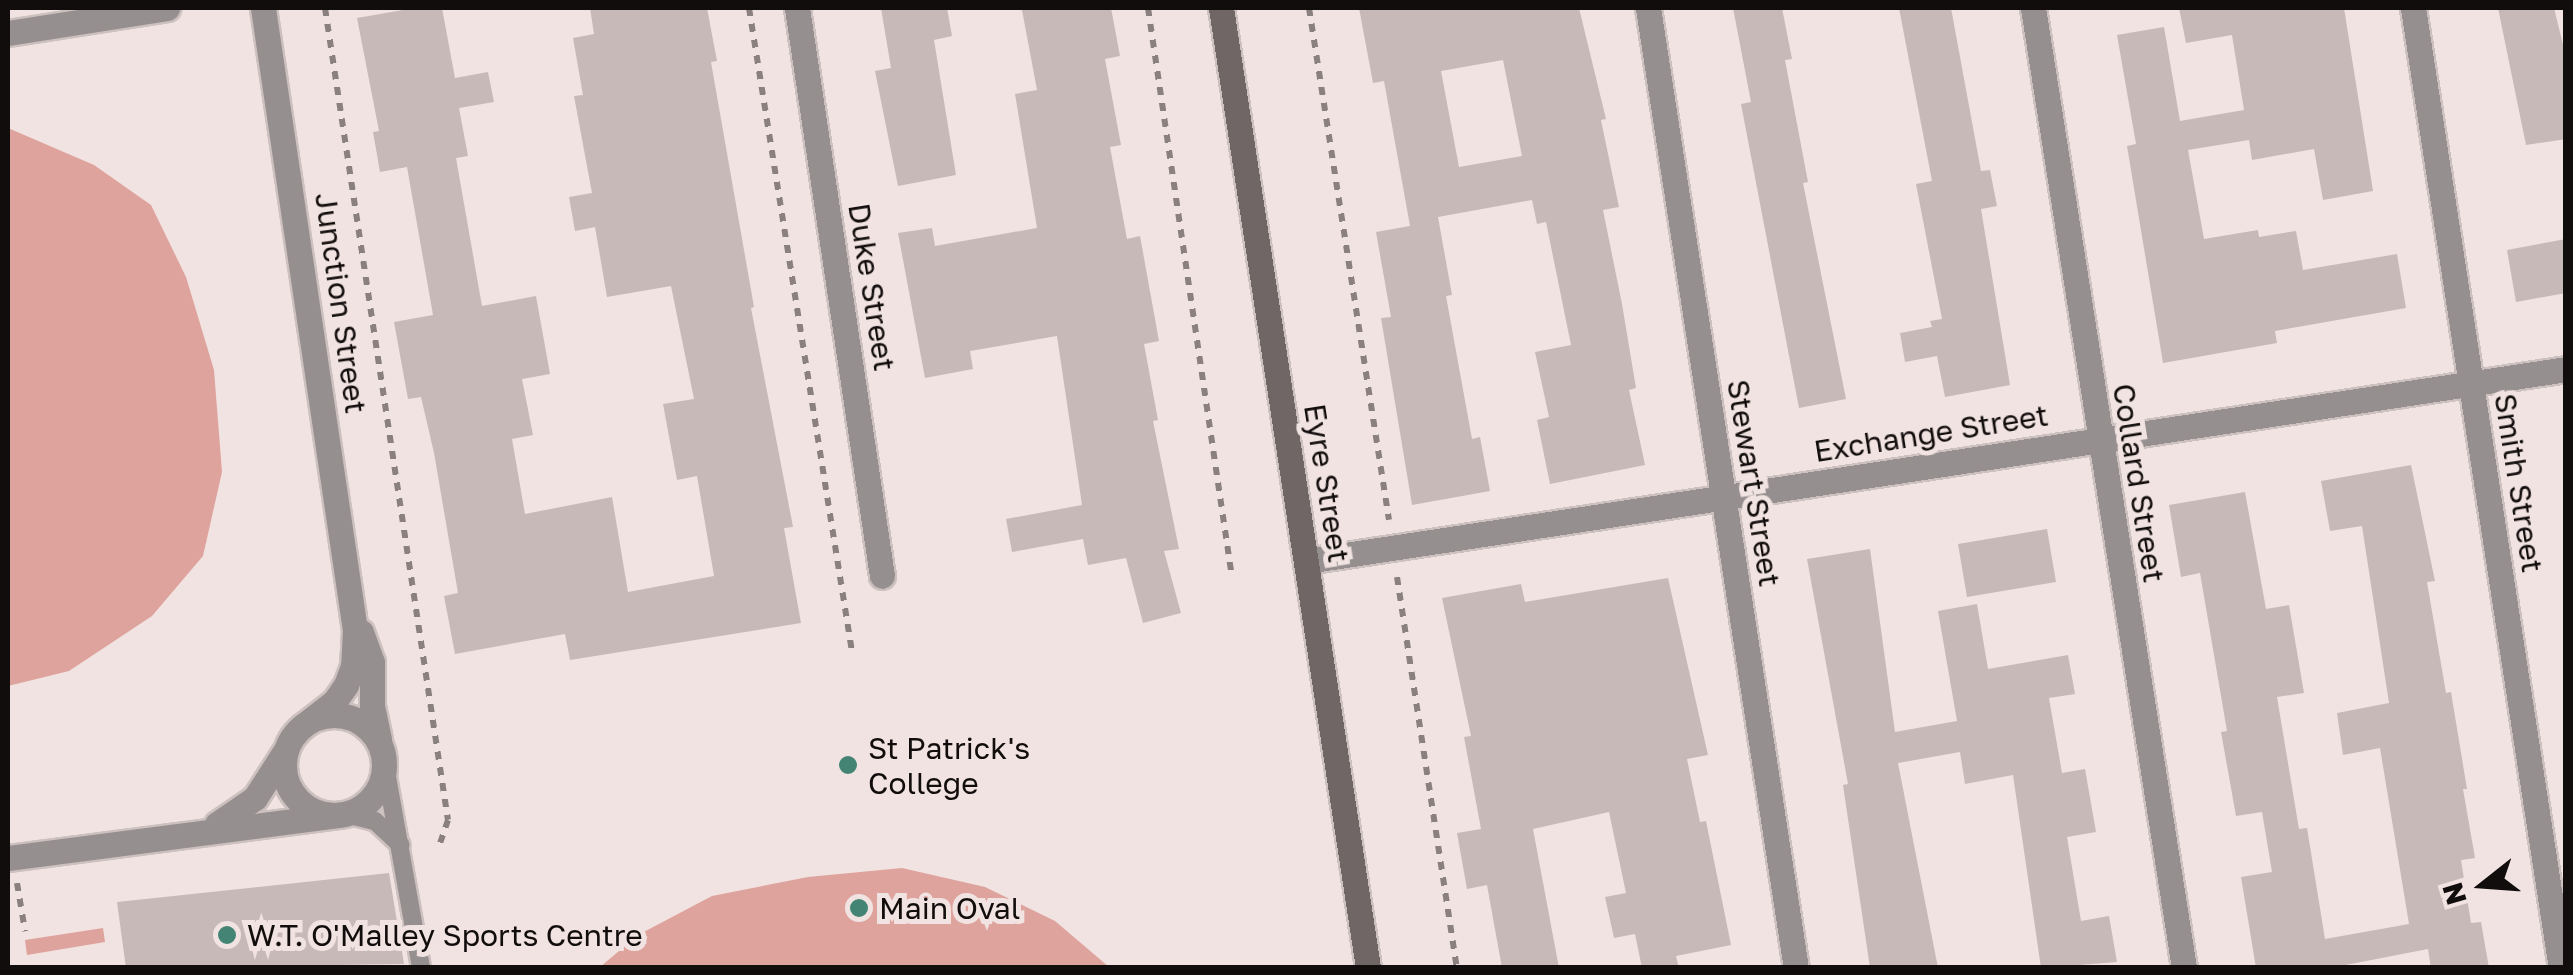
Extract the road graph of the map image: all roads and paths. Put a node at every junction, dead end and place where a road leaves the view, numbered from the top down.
1 (167, 8) edge
2 (263, 8) edge
3 (324, 8) edge
4 (749, 8) edge
5 (797, 8) edge
6 (1148, 8) edge
7 (1221, 8) edge
8 (1309, 8) edge
9 (1648, 8) edge
10 (2033, 8) edge
11 (2413, 8) edge
12 (8, 33) edge
13 (2566, 369) edge
14 (2471, 384) junction
15 (2098, 440) junction
16 (1723, 498) junction
17 (1393, 548) junction
18 (1306, 560) junction
19 (1232, 571) dead end
20 (882, 576) dead end
21 (353, 608) junction
22 (852, 652) dead end
23 (311, 720) junction
24 (287, 746) junction
25 (382, 749) junction
26 (342, 814) junction
27 (183, 833) junction
28 (440, 844) dead end
29 (404, 855) junction
30 (10, 858) edge
31 (25, 930) dead end
32 (421, 968) edge
33 (1368, 968) edge
34 (1457, 968) edge
35 (1796, 968) edge
36 (2184, 968) edge
37 (2561, 968) edge

1 - 12 street
2 - 21 street, Junction Street
3 - 28 path
4 - 22 path
5 - 20 street, Duke Street
6 - 19 path
7 - 18 main road, Eyre Street
8 - 17 path
9 - 16 street, Stewart Street
10 - 15 street, Collard Street
11 - 14 street, Smith Street
13 - 14 street, Exchange Street
14 - 15 street, Exchange Street
14 - 37 street, Smith Street
15 - 16 street, Exchange Street
15 - 36 street, Collard Street
16 - 17 street, Exchange Street
16 - 35 street, Stewart Street
17 - 18 street, Exchange Street
17 - 34 path
18 - 33 main road, Eyre Street
21 - 23 street, Junction Street
21 - 25 street, Junction Street
23 - 24 street
23 - 25 street
24 - 26 street
24 - 27 street
25 - 26 street
25 - 29 lane
26 - 27 street
26 - 29 lane
27 - 30 street
29 - 32 lane
30 - 31 path

